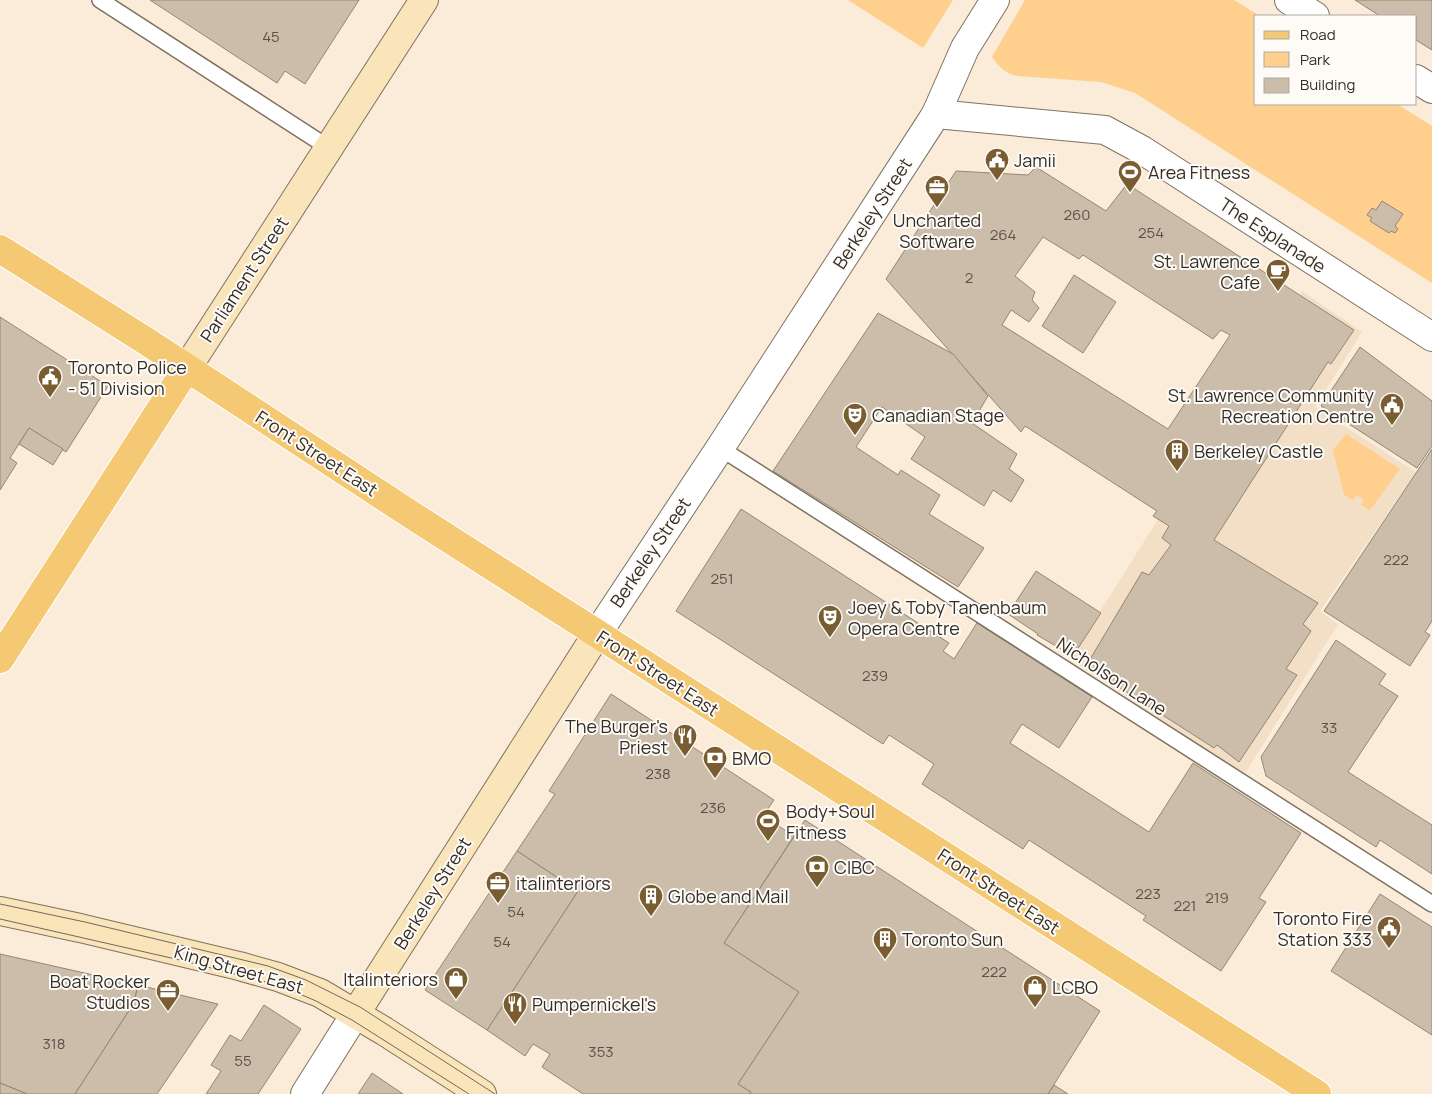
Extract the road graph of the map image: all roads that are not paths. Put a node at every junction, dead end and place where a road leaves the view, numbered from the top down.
1 (100, 0) edge
2 (424, 0) edge
3 (995, 0) edge
4 (1289, 0) edge
5 (1313, 15) edge
6 (1417, 80) edge
7 (1432, 89) edge
8 (936, 114) junction
9 (329, 148) junction
10 (0, 250) edge
11 (1432, 337) edge
12 (187, 368) junction
13 (720, 448) junction
14 (597, 634) junction
15 (2, 652) edge
16 (1432, 904) edge
17 (0, 910) edge
18 (356, 1013) junction
19 (304, 1094) edge
20 (482, 1094) edge
21 (1317, 1094) edge

1 - 9 lane
2 - 9 main road, Parliament Street
3 - 8 street, Berkeley Street
4 - 5 street
6 - 7 street
8 - 11 street, The Esplanade
8 - 13 street, Berkeley Street
9 - 12 main road, Parliament Street
10 - 12 main road, Front Street East
12 - 14 main road, Front Street East
12 - 15 main road, Parliament Street
13 - 14 street, Berkeley Street
13 - 16 lane, Nicholson Lane
14 - 18 main road, Berkeley Street
14 - 21 main road, Front Street East
17 - 18 main road, King Street East
18 - 19 street, Berkeley Street
18 - 20 main road, King Street East

